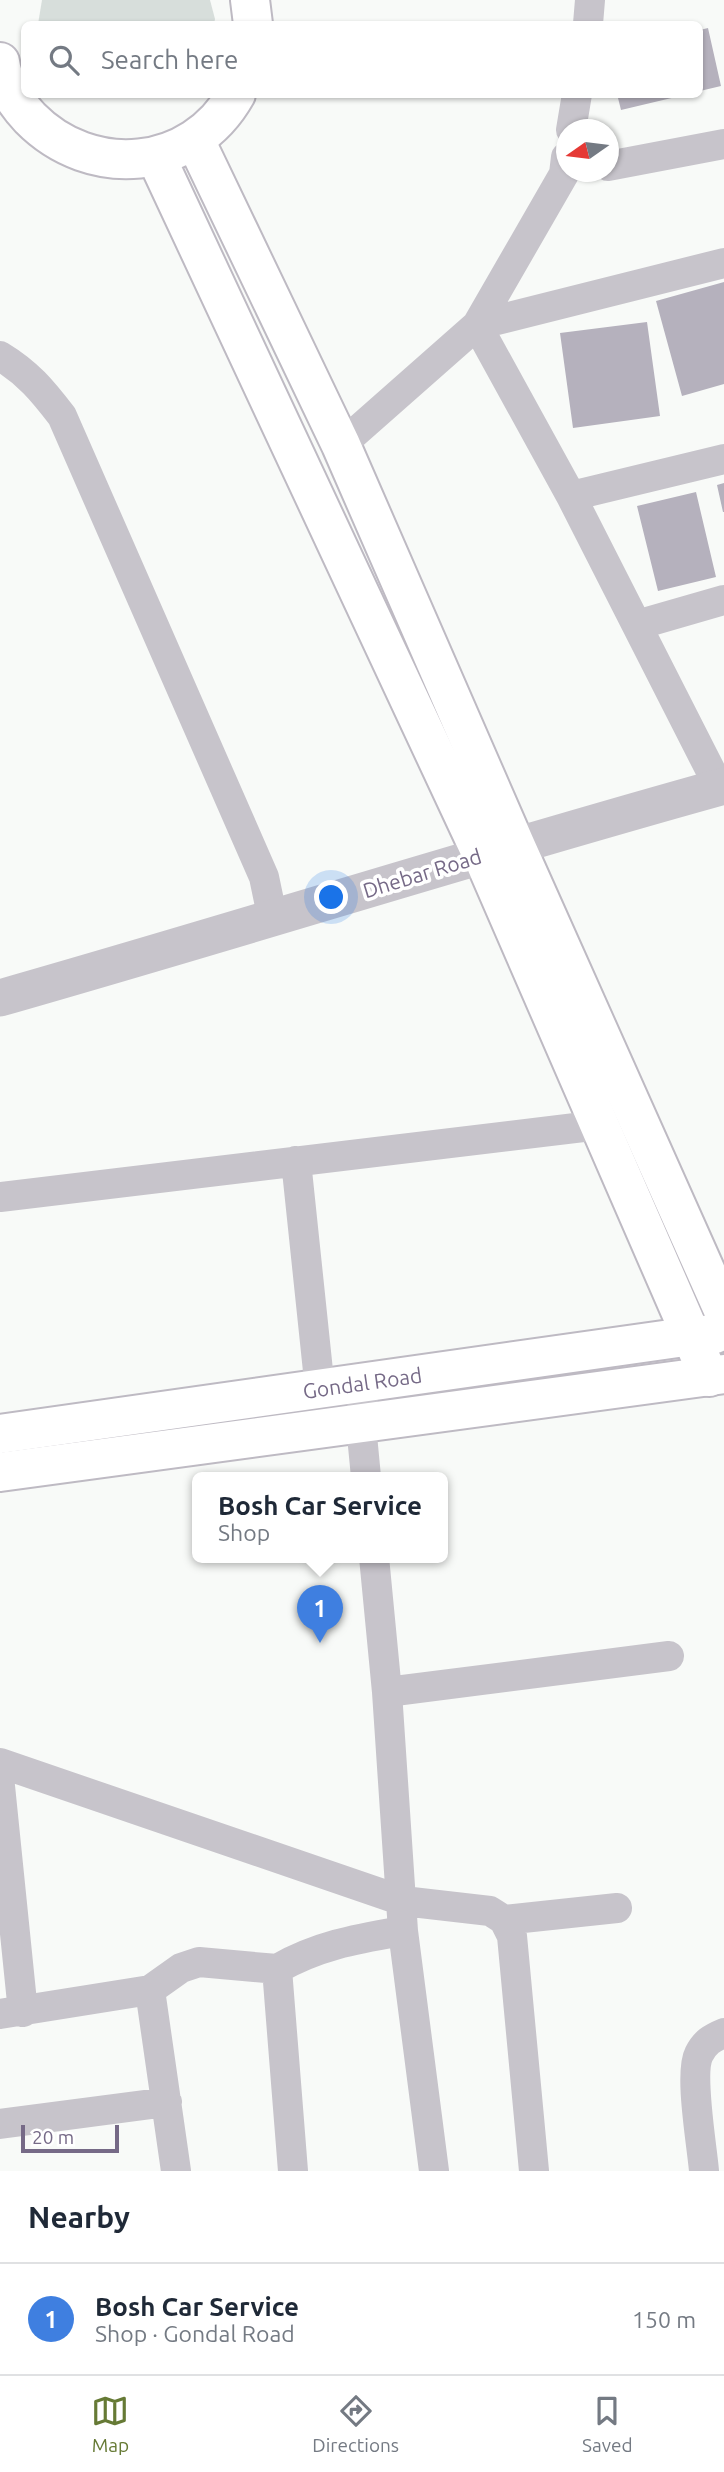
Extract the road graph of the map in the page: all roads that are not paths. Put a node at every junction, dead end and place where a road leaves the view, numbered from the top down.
1 (250, 0) edge
2 (590, 0) edge
3 (253, 21) edge
4 (588, 21) edge
5 (0, 62) edge
6 (234, 98) edge
7 (576, 98) edge
8 (573, 119) edge
9 (195, 140) junction
10 (724, 144) edge
11 (156, 157) junction
12 (619, 164) edge
13 (561, 182) edge
14 (724, 263) edge
15 (477, 325) junction
16 (0, 356) edge
17 (341, 445) junction
18 (724, 459) edge
19 (571, 496) junction
20 (724, 600) edge
21 (637, 625) junction
22 (721, 787) edge
23 (499, 850) junction
24 (273, 920) junction
25 (0, 998) edge
26 (600, 1125) junction
27 (296, 1161) junction
28 (0, 1197) edge
29 (724, 1312) edge
30 (708, 1335) edge
31 (717, 1375) edge
32 (365, 1382) junction
33 (320, 1390) junction
34 (362, 1424) junction
35 (0, 1434) edge
36 (0, 1472) edge
37 (366, 1472) edge
38 (375, 1563) edge
39 (669, 1656) dead end
40 (387, 1692) junction
41 (0, 1763) edge
42 (0, 1786) edge
43 (403, 1901) junction
44 (617, 1908) dead end
45 (504, 1920) junction
46 (403, 1931) junction
47 (277, 1969) junction
48 (150, 1990) junction
49 (12, 2013) edge
50 (724, 2033) edge
51 (167, 2102) junction
52 (0, 2124) edge
53 (176, 2171) edge
54 (293, 2171) edge
55 (435, 2171) edge
56 (534, 2171) edge
57 (704, 2171) edge

1 - 3 main road
2 - 4 street
5 - 11 main road
6 - 9 main road
7 - 8 street
9 - 11 main road
9 - 17 main road
10 - 12 street
11 - 23 main road
13 - 15 street
14 - 15 street
15 - 17 street
15 - 19 street
16 - 24 street
17 - 23 main road
18 - 19 street
19 - 21 street
20 - 21 street
21 - 22 street
22 - 23 street, Dhebar Road
23 - 24 street, Dhebar Road
23 - 26 main road
23 - 29 main road
24 - 25 street, Dhebar Road
26 - 27 street
26 - 30 main road
27 - 28 street
27 - 33 street
30 - 31 main road
30 - 32 main road, Gondal Road
31 - 34 main road, Gondal Road
32 - 33 main road, Gondal Road
32 - 34 street
33 - 35 main road, Gondal Road
34 - 36 main road, Gondal Road
34 - 37 street
38 - 40 street
39 - 40 street
40 - 43 street
41 - 43 street
42 - 49 street
43 - 45 street
43 - 46 street
44 - 45 street
45 - 56 street
46 - 47 street
46 - 55 street
47 - 48 street
47 - 54 street
48 - 49 street
48 - 51 street
50 - 57 street
51 - 52 street
51 - 53 street

